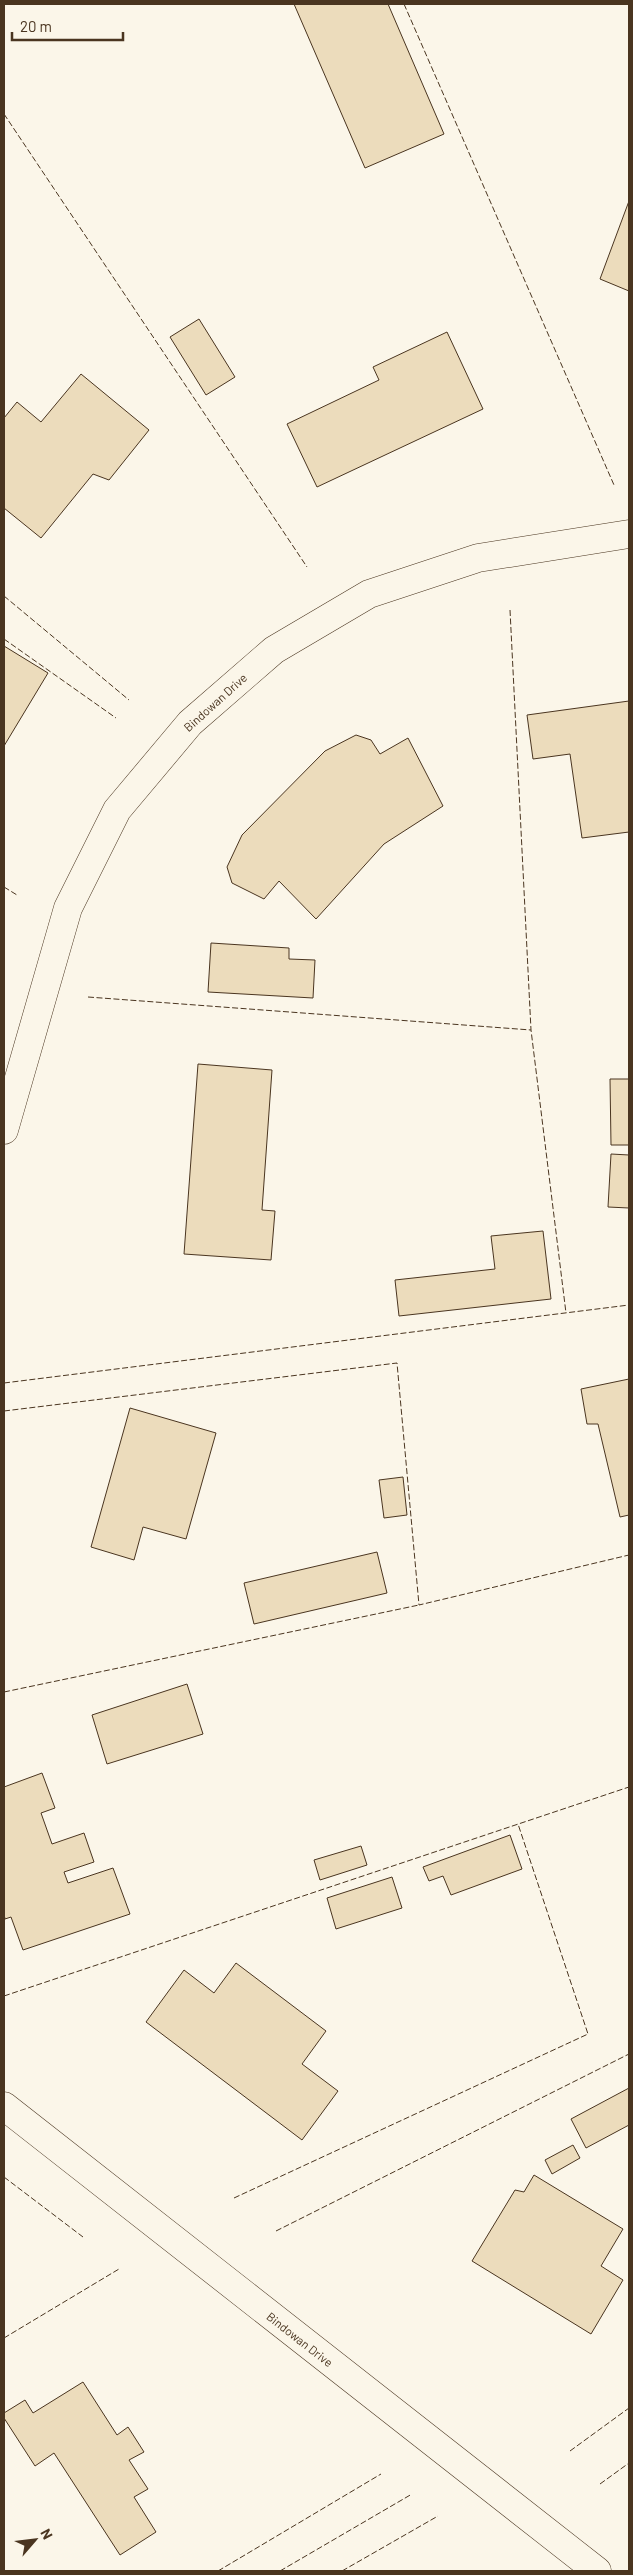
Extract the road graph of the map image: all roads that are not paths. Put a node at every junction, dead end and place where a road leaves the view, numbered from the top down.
1 (629, 534) edge
2 (4, 1130) edge
3 (4, 2106) edge
4 (597, 2571) edge

1 - 2 street, Bindowan Drive
3 - 4 street, Bindowan Drive

